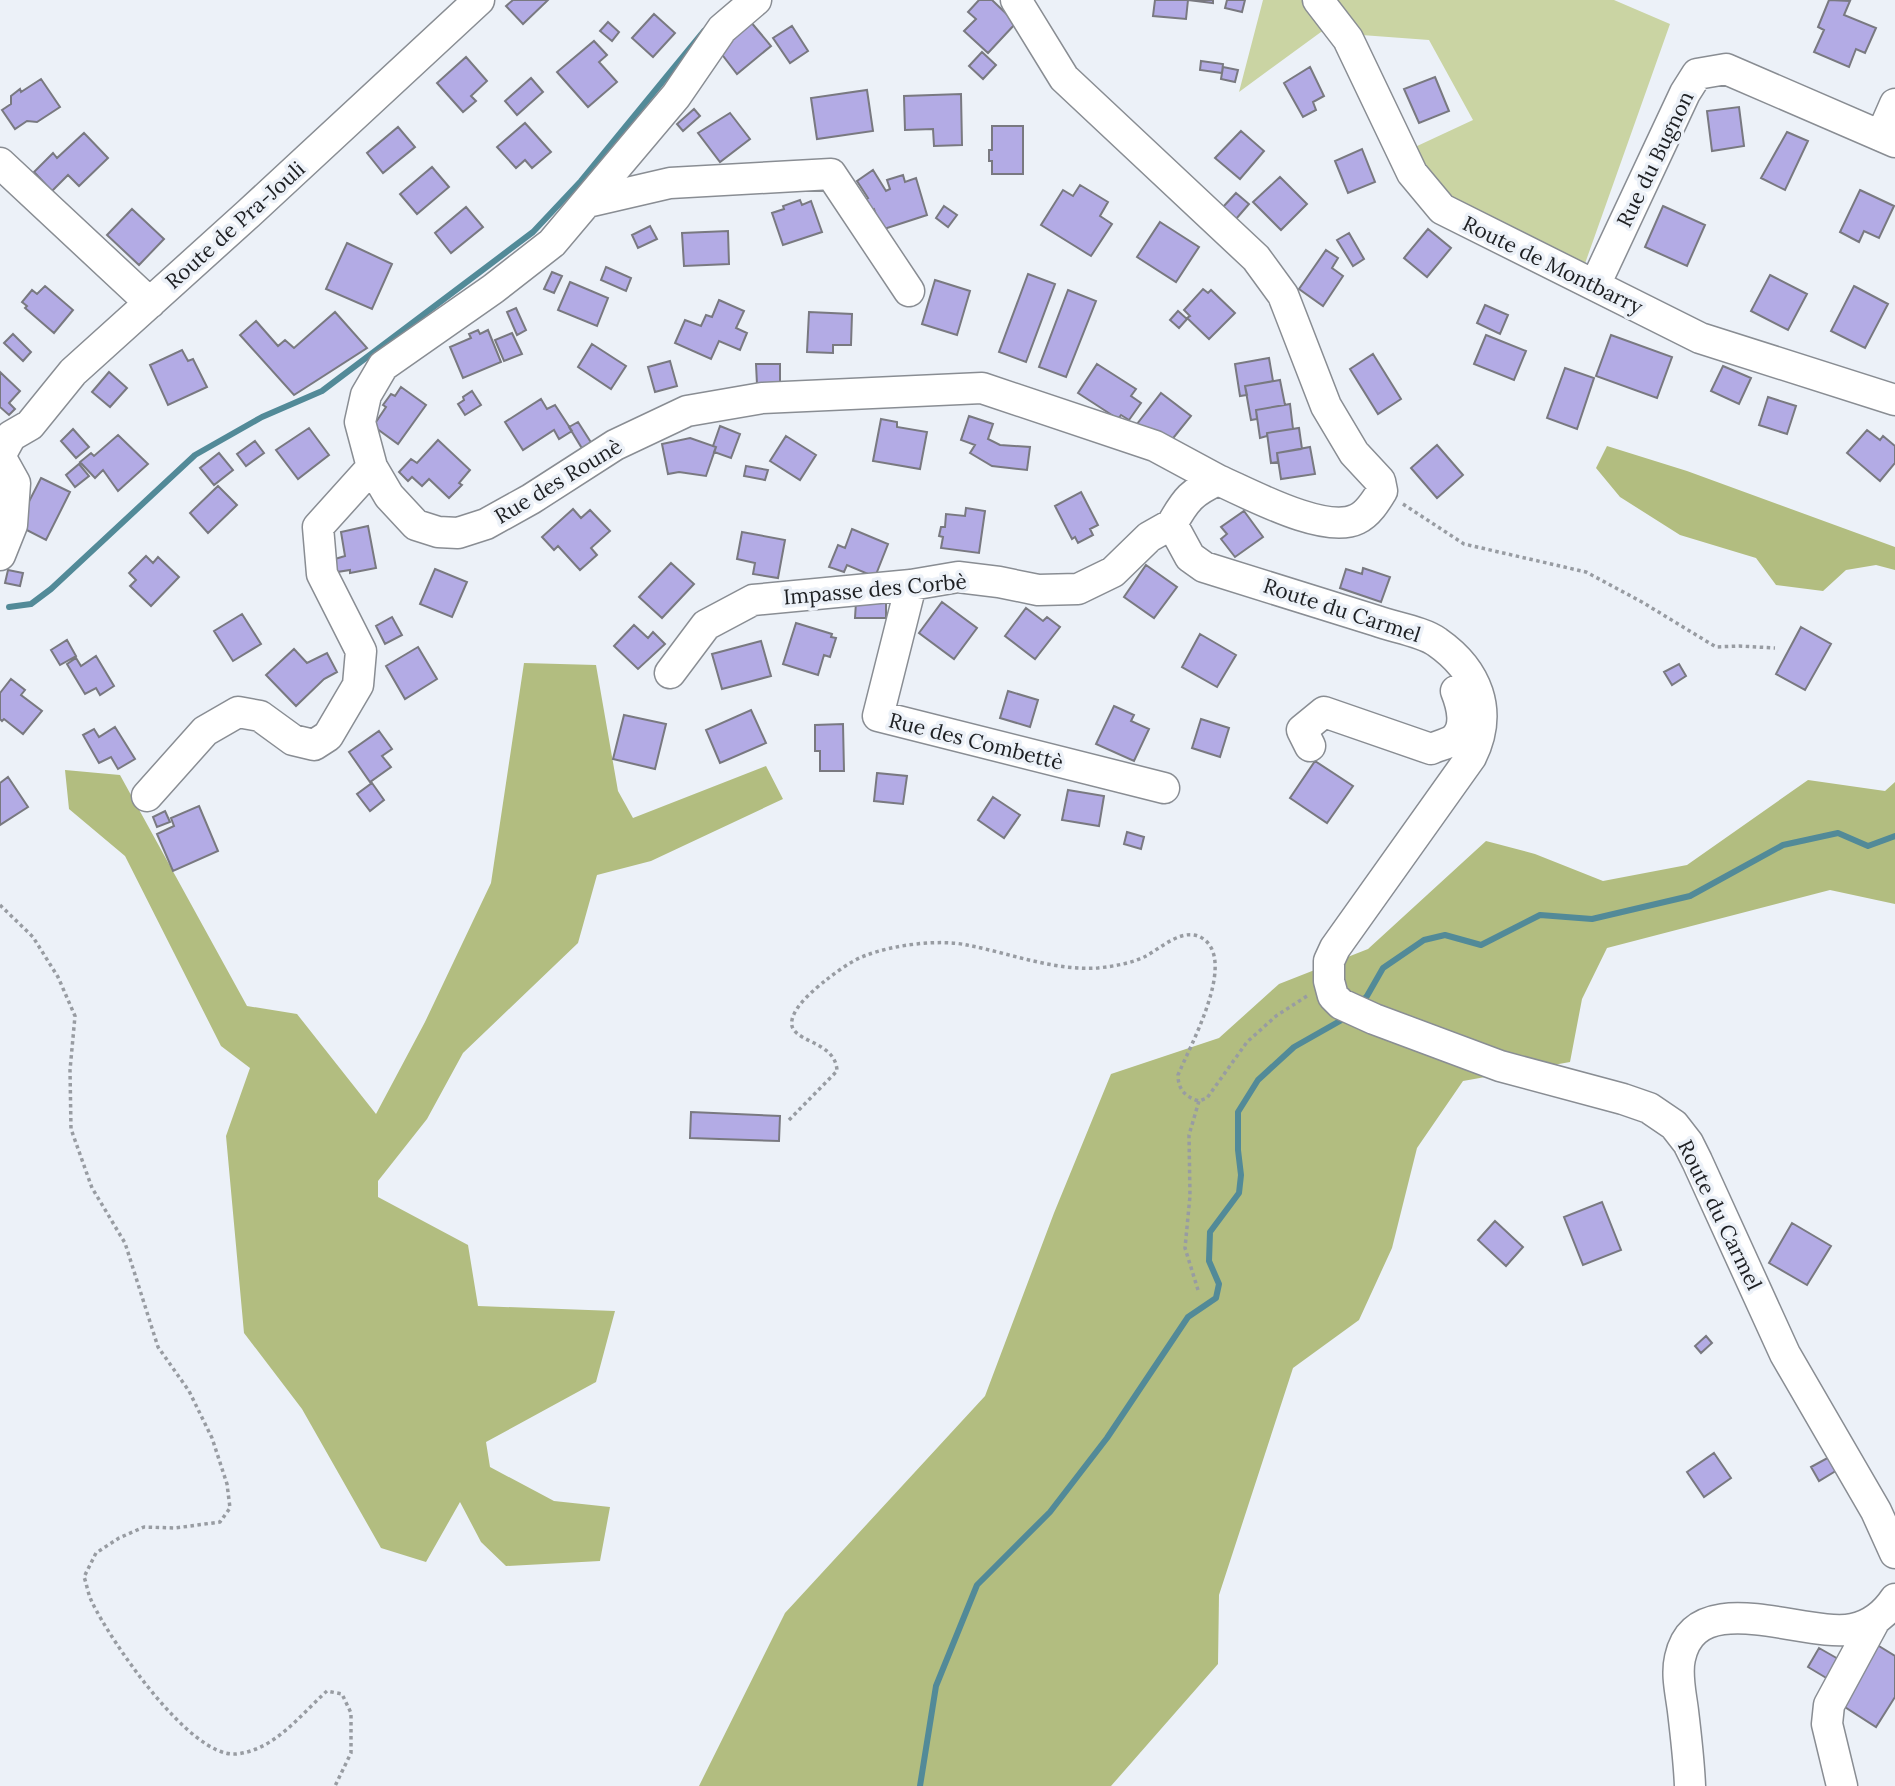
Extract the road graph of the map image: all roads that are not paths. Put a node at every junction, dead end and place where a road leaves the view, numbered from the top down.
1 (479, 0) edge
2 (756, 0) edge
3 (1016, 0) edge
4 (1318, 0) edge
5 (1895, 104) edge
6 (1888, 139) edge
7 (0, 163) edge
8 (588, 202) junction
9 (1595, 285) junction
10 (908, 291) dead end
11 (150, 303) junction
12 (1895, 400) edge
13 (3, 445) edge
14 (372, 467) junction
15 (1218, 480) junction
16 (1172, 524) junction
17 (0, 555) edge
18 (911, 585) junction
19 (1451, 652) junction
20 (670, 673) dead end
21 (1310, 746) dead end
22 (1164, 788) dead end
23 (147, 796) dead end
24 (1895, 1553) edge
25 (1885, 1609) edge
26 (1690, 1786) edge
27 (1842, 1786) edge

1 - 11 street, Route de Pra-Jouli
2 - 8 street, Rue des Rounè
3 - 15 street
4 - 9 street, Route de Montbarry
5 - 6 street
6 - 9 street, Rue du Bugnon
7 - 11 street
8 - 10 street
8 - 14 street, Rue des Rounè
9 - 12 street, Route de Montbarry
11 - 13 street, Route de Pra-Jouli
13 - 17 street
14 - 15 street, Rue des Rounè
14 - 23 street
15 - 16 street
16 - 18 street, Impasse des Corbè
16 - 19 street, Route du Carmel
18 - 20 street, Impasse des Corbè
18 - 22 street, Rue des Combettè
19 - 21 street
19 - 24 street, Route du Carmel
25 - 26 street
25 - 27 street

